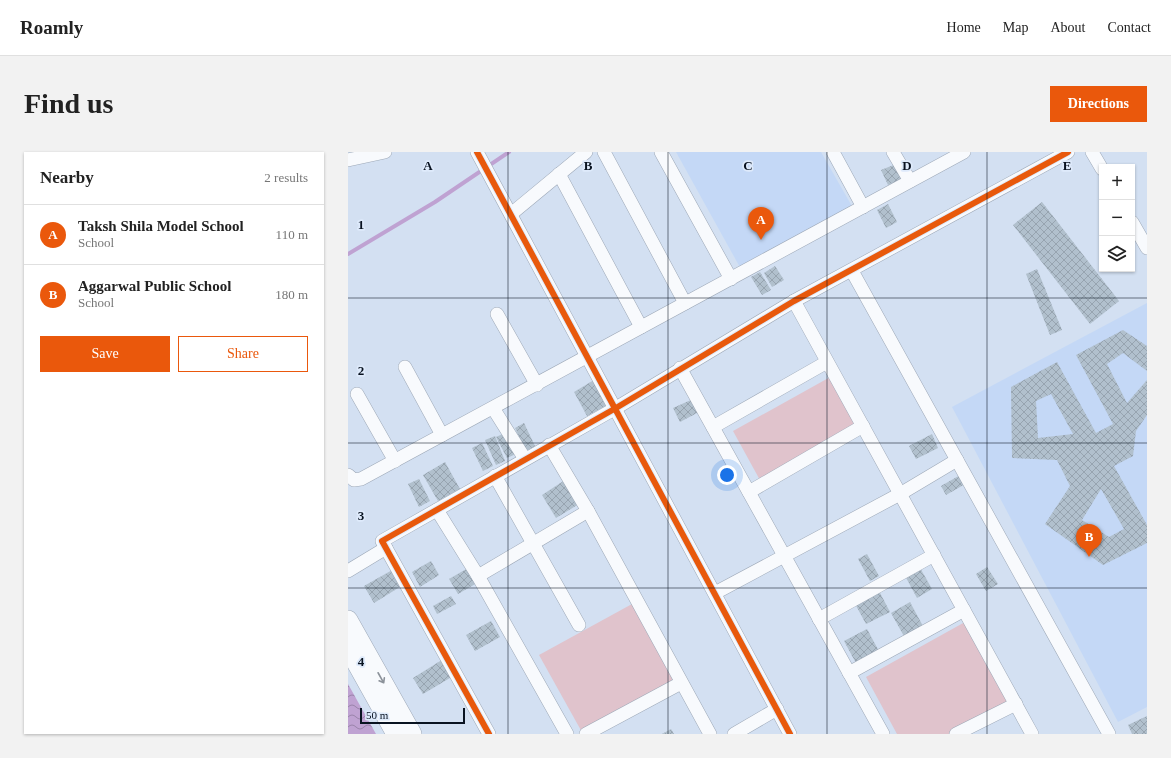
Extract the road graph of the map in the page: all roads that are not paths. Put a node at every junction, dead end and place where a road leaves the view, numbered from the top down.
1 (385, 152) edge
2 (586, 152) edge
3 (604, 152) edge
4 (661, 152) edge
5 (833, 152) edge
6 (893, 152) edge
7 (964, 152) edge
8 (1068, 152) edge
9 (1092, 152) edge
10 (478, 154) edge
11 (947, 156) edge
12 (348, 160) edge
13 (1099, 164) edge
14 (559, 174) junction
15 (910, 181) junction
16 (863, 207) junction
17 (511, 214) junction
18 (1135, 227) edge
19 (1147, 248) edge
20 (852, 271) junction
21 (731, 279) junction
22 (794, 301) junction
23 (685, 304) junction
24 (497, 314) dead end
25 (641, 327) junction
26 (588, 356) junction
27 (827, 362) junction
28 (405, 367) dead end
29 (680, 368) junction
30 (538, 385) junction
31 (357, 394) dead end
32 (493, 408) junction
33 (616, 408) junction
34 (863, 426) junction
35 (712, 427) junction
36 (442, 435) junction
37 (550, 446) junction
38 (525, 459) junction
39 (957, 460) junction
40 (395, 461) junction
41 (348, 475) edge
42 (495, 476) junction
43 (749, 492) junction
44 (900, 494) junction
45 (436, 510) junction
46 (588, 511) junction
47 (533, 542) junction
48 (386, 548) junction
49 (934, 555) junction
50 (785, 557) junction
51 (348, 571) edge
52 (478, 576) junction
53 (715, 593) junction
54 (964, 610) junction
55 (819, 619) junction
56 (348, 620) edge
57 (579, 625) dead end
58 (348, 648) edge
59 (849, 673) junction
60 (681, 683) junction
61 (1016, 704) junction
62 (777, 709) junction
63 (396, 734) edge
64 (412, 734) edge
65 (489, 734) edge
66 (567, 734) edge
67 (586, 734) edge
68 (710, 734) edge
69 (734, 734) edge
70 (790, 734) edge
71 (883, 734) edge
72 (956, 734) edge
73 (1032, 734) edge
74 (1108, 734) edge

1 - 12 street
2 - 14 street
3 - 23 street
4 - 21 street
5 - 16 street
6 - 15 street
7 - 11 street
8 - 20 street
9 - 13 street
10 - 17 street
11 - 15 street
14 - 17 street
14 - 25 street
15 - 16 street
16 - 21 street
17 - 26 street
18 - 19 street
20 - 22 street
20 - 39 street
21 - 23 street
22 - 27 street
22 - 29 street
23 - 25 street
24 - 30 street
25 - 26 street
26 - 30 street
26 - 33 street
27 - 34 street
27 - 35 street
28 - 36 street
29 - 33 street
29 - 35 street
30 - 32 street
31 - 40 street
32 - 36 street
32 - 38 street
33 - 37 street
33 - 53 street
34 - 43 street
34 - 44 street
35 - 43 street
36 - 40 street
37 - 38 street
37 - 46 street
38 - 42 street
39 - 44 street
39 - 74 street
40 - 41 street
42 - 45 street
42 - 47 street
43 - 50 street
44 - 49 street
44 - 50 street
45 - 48 street
45 - 52 street
46 - 47 street
46 - 60 street
47 - 52 street
47 - 57 street
48 - 51 street
48 - 65 street
49 - 54 street
49 - 55 street
50 - 53 street
50 - 55 street
52 - 66 street
53 - 62 street
54 - 59 street
54 - 61 street
55 - 59 street
56 -> 64 main road
58 - 63 main road
59 - 71 street
60 - 67 street
60 - 68 street
61 - 72 street
61 - 73 street
62 - 69 street
62 - 70 street

